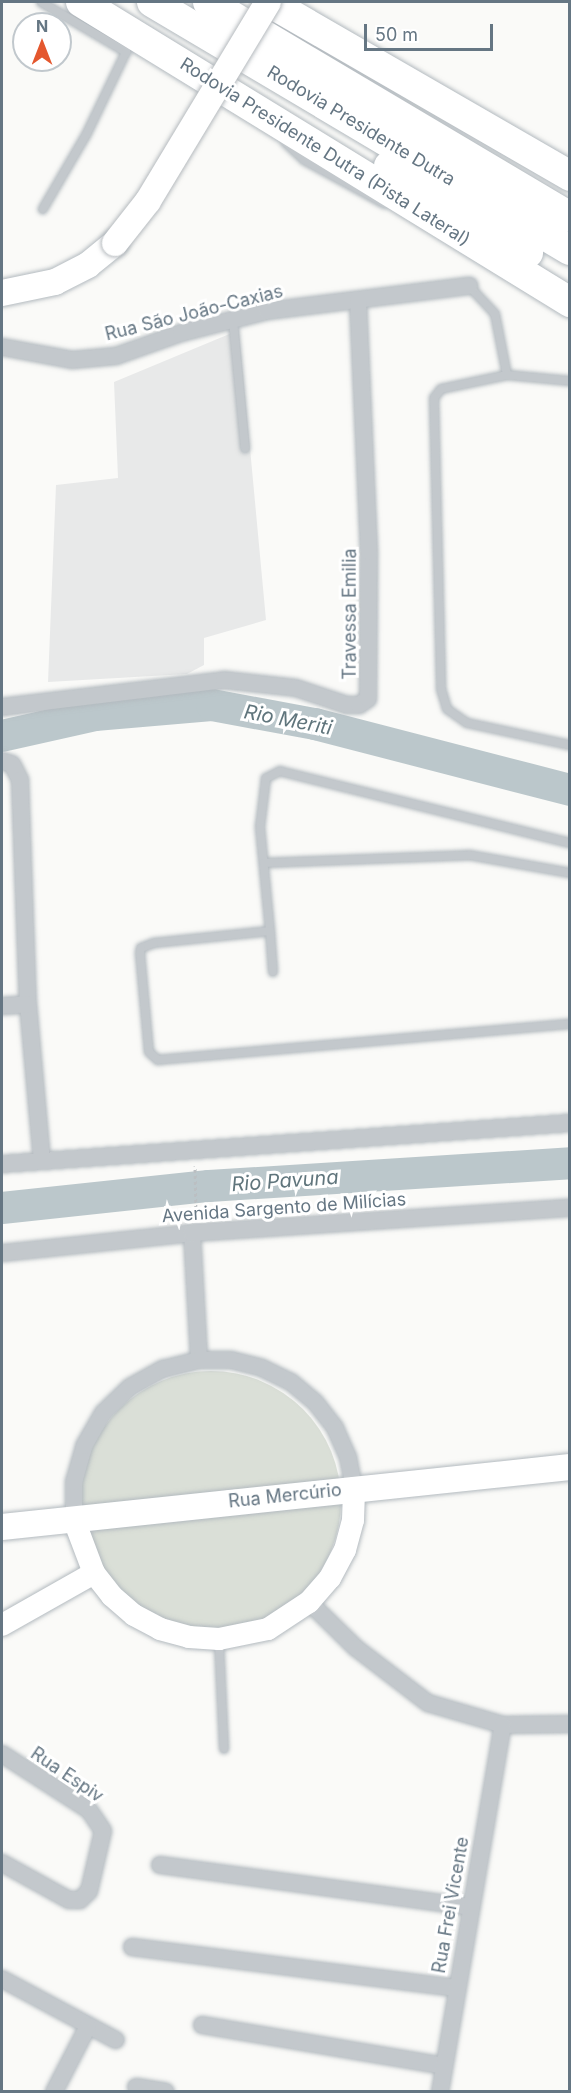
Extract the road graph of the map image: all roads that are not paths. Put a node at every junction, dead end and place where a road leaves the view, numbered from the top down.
1 (41, 2) edge
2 (81, 2) edge
3 (152, 2) edge
4 (208, 2) edge
5 (268, 2) edge
6 (296, 87) junction
7 (241, 100) junction
8 (563, 170) edge
9 (43, 209) dead end
10 (395, 209) dead end
11 (405, 213) dead end
12 (570, 217) edge
13 (467, 240) junction
14 (570, 250) edge
15 (570, 279) edge
16 (469, 286) joint
17 (2, 293) edge
18 (358, 300) junction
19 (570, 302) edge
20 (233, 320) junction
21 (2, 347) edge
22 (507, 375) junction
23 (570, 381) edge
24 (245, 448) dead end
25 (2, 708) edge
26 (570, 745) edge
27 (7, 762) edge
28 (570, 843) edge
29 (264, 863) junction
30 (570, 873) edge
31 (270, 931) junction
32 (273, 972) dead end
33 (28, 1004) junction
34 (2, 1006) edge
35 (570, 1024) edge
36 (570, 1123) edge
37 (42, 1160) junction
38 (2, 1164) edge
39 (570, 1208) edge
40 (192, 1233) junction
41 (2, 1253) edge
42 (199, 1360) junction
43 (570, 1467) edge
44 (354, 1488) junction
45 (74, 1520) junction
46 (2, 1527) edge
47 (94, 1573) junction
48 (309, 1602) junction
49 (2, 1626) edge
50 (219, 1639) junction
51 (570, 1724) edge
52 (503, 1725) junction
53 (224, 1749) dead end
54 (2, 1754) edge
55 (2, 1863) edge
56 (160, 1865) dead end
57 (471, 1907) junction
58 (132, 1947) dead end
59 (2, 1979) edge
60 (456, 1988) junction
61 (202, 2025) dead end
62 (88, 2026) junction
63 (116, 2040) dead end
64 (444, 2066) junction
65 (136, 2087) dead end
66 (54, 2091) edge
67 (166, 2091) edge
68 (440, 2091) edge

1 - 9 lane
2 - 7 highway, Rodovia Presidente Dutra (Pista Lateral)
3 - 6 highway, Rodovia Presidente Dutra
4 - 12 highway, Rodovia Presidente Dutra
5 - 8 highway
5 - 17 main road, bridge
6 - 14 highway, Rodovia Presidente Dutra
6 - 15 highway
7 - 10 lane
7 - 13 highway, Rodovia Presidente Dutra (Pista Lateral)
11 - 13 lane
13 - 19 highway, Rodovia Presidente Dutra (Pista Lateral)
16 - 18 street, Rua São João-Caxias
16 - 22 lane
18 - 20 street, Rua São João-Caxias
18 - 25 street, Travessa Emilia
20 - 21 street, Rua São João-Caxias
20 - 24 lane
22 - 23 lane
22 - 26 lane
27 - 33 street
28 - 29 lane
29 - 30 lane
29 - 31 lane
31 - 32 lane
31 - 35 lane
33 - 34 street
33 - 37 street
36 - 37 street
37 - 38 street
39 - 40 street, Avenida Sargento de Milícias
40 - 41 street, Avenida Sargento de Milícias
40 - 42 street
42 - 44 street
42 - 45 street
43 - 44 main road, Rua Mercúrio
44 - 45 main road, Rua Mercúrio
44 - 48 street
45 - 46 main road, Rua Mercúrio
45 - 47 street
47 - 49 street
47 - 50 street
48 - 50 street
48 - 52 street
50 - 53 lane
51 - 52 street
52 - 57 street, Rua Frei Vicente
54 - 55 street, Rua Espiv
56 - 57 street
57 - 60 street, Rua Frei Vicente
58 - 60 street
59 - 62 street
60 - 64 street, Rua Frei Vicente
61 - 64 street
62 - 63 street
62 - 66 street
64 - 68 street, Rua Frei Vicente
65 - 67 street

